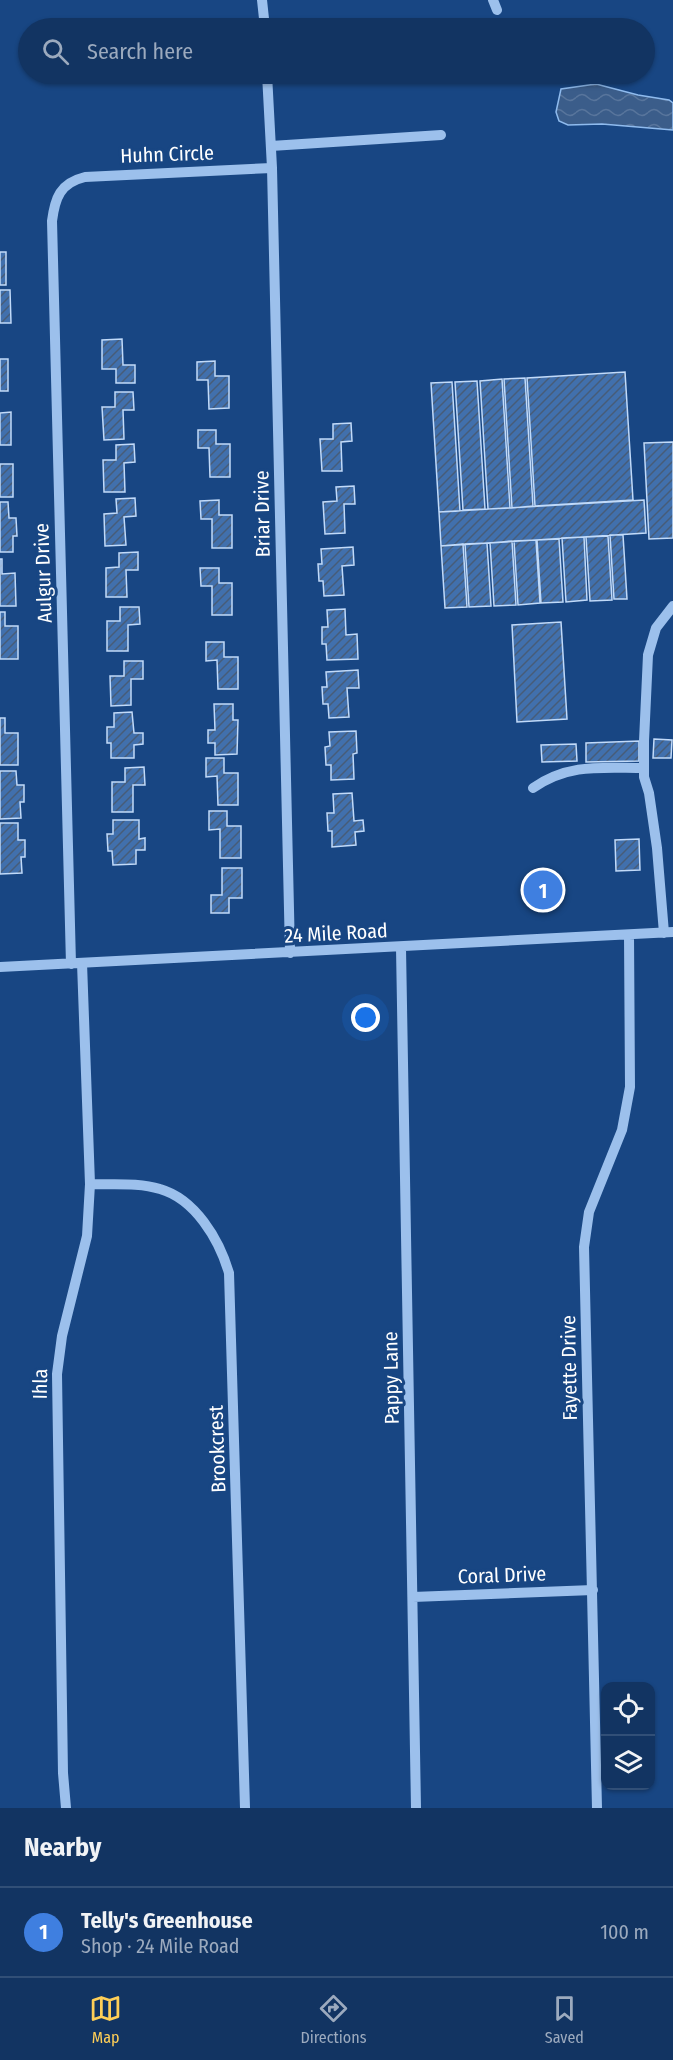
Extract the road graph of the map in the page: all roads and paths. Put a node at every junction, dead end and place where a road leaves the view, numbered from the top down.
1 (262, 0) edge
2 (265, 18) edge
3 (268, 84) edge
4 (441, 135) dead end
5 (271, 146) junction
6 (272, 168) junction
7 (66, 184) joint
8 (673, 606) edge
9 (644, 768) junction
10 (533, 788) dead end
11 (668, 933) edge
12 (629, 935) junction
13 (401, 948) junction
14 (290, 953) junction
15 (77, 964) junction
16 (0, 967) edge
17 (90, 1184) junction
18 (592, 1590) junction
19 (413, 1597) junction
20 (66, 1808) edge
21 (245, 1808) edge
22 (416, 1808) edge
23 (597, 1808) edge

1 - 2 street
3 - 5 street, Briar Drive
4 - 5 street
5 - 6 street, Briar Drive
6 - 7 street, Huhn Circle
6 - 14 street, Briar Drive
7 - 15 street, Aulgur Drive
8 - 9 street
9 - 10 street
9 - 11 street
11 - 12 street, 24 Mile Road
12 - 13 street, 24 Mile Road
12 - 18 street, Fayette Drive
13 - 14 street, 24 Mile Road
13 - 19 street, Pappy Lane
14 - 15 street, 24 Mile Road
15 - 16 street, 24 Mile Road
15 - 17 street, Ihla
17 - 20 street, Ihla
17 - 21 street, Brookcrest
18 - 19 street, Coral Drive
18 - 23 street, Fayette Drive
19 - 22 street, Pappy Lane

